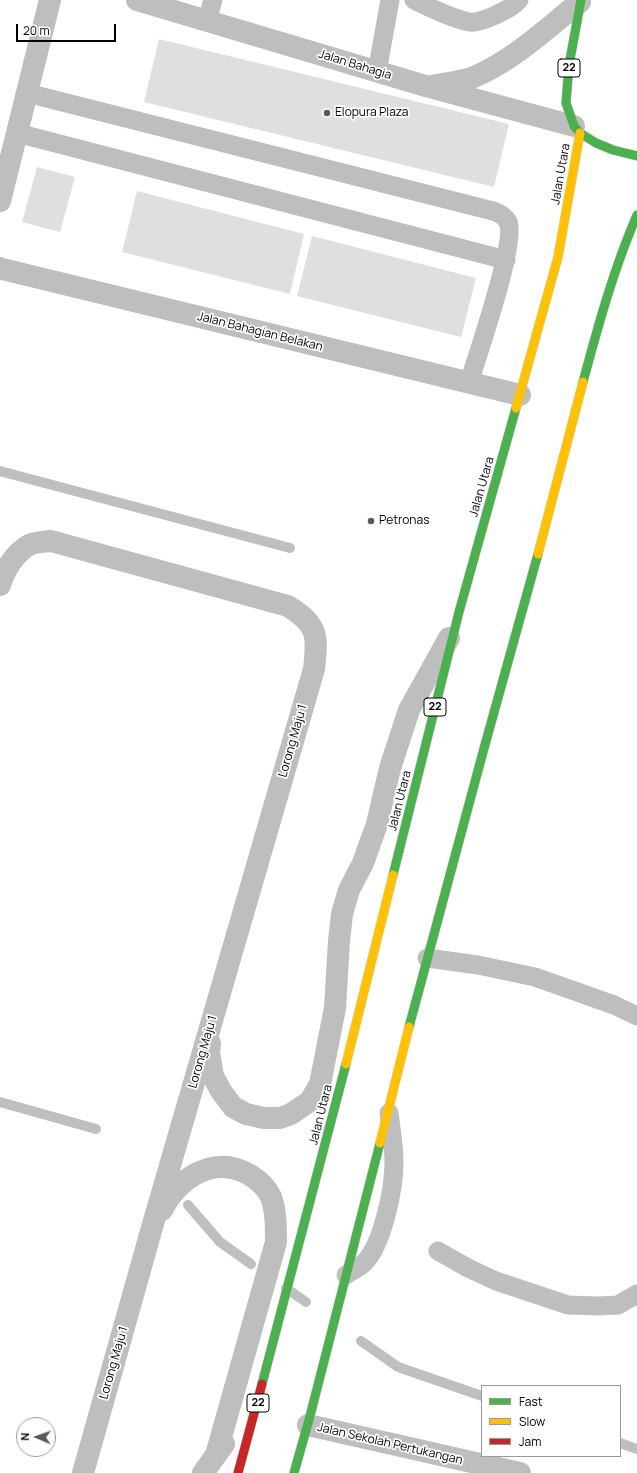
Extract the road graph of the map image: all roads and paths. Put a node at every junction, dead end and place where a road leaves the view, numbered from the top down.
1 (50, 0) edge
2 (137, 0) edge
3 (213, 0) edge
4 (390, 0) edge
5 (414, 0) edge
6 (519, 0) edge
7 (581, 1) edge
8 (207, 21) junction
9 (377, 72) junction
10 (429, 87) junction
11 (27, 93) junction
12 (577, 130) junction
13 (17, 133) junction
14 (637, 156) edge
15 (0, 201) edge
16 (637, 215) edge
17 (506, 260) junction
18 (0, 268) edge
19 (469, 383) junction
20 (520, 395) junction
21 (0, 585) edge
22 (454, 629) junction
23 (428, 958) junction
24 (335, 1008) junction
25 (214, 1014) junction
26 (637, 1016) edge
27 (388, 1110) joint
28 (328, 1137) junction
29 (151, 1231) junction
30 (438, 1251) dead end
31 (346, 1275) joint
32 (637, 1294) edge
33 (277, 1333) junction
34 (308, 1425) junction
35 (216, 1455) junction
36 (83, 1473) edge
37 (203, 1473) edge
38 (238, 1473) edge
39 (294, 1473) edge
40 (520, 1473) edge

1 - 11 street
2 - 8 street, Jalan Bahagia
3 - 8 lane
4 - 9 lane
5 - 6 lane
7 - 10 street
7 - 12 highway, 22
8 - 9 street, Jalan Bahagia
9 - 10 street, Jalan Bahagia
10 - 12 street, Jalan Bahagia
11 - 13 street
11 - 17 lane
12 - 14 highway
12 - 20 highway, Jalan Utara / 22
13 - 15 street
13 - 17 lane
16 - 23 highway
17 - 19 lane
18 - 19 street, Jalan Bahagian Belakan
19 - 20 street, Jalan Bahagian Belakan
20 - 22 highway, Jalan Utara / 22
21 - 25 street, Lorong Maju 1
22 - 24 street
22 - 28 highway, Jalan Utara / 22
23 - 26 lane
23 - 27 highway
24 - 25 street
24 - 28 street
25 - 29 street, Lorong Maju 1
27 - 31 lane
28 - 33 highway, Jalan Utara / 22
29 - 35 street
29 - 36 street, Lorong Maju 1
30 - 32 lane
31 - 34 highway
33 - 35 street
33 - 38 highway, Jalan Utara / 22
34 - 39 highway
34 - 40 street, Jalan Sekolah Pertukangan
35 - 37 street

